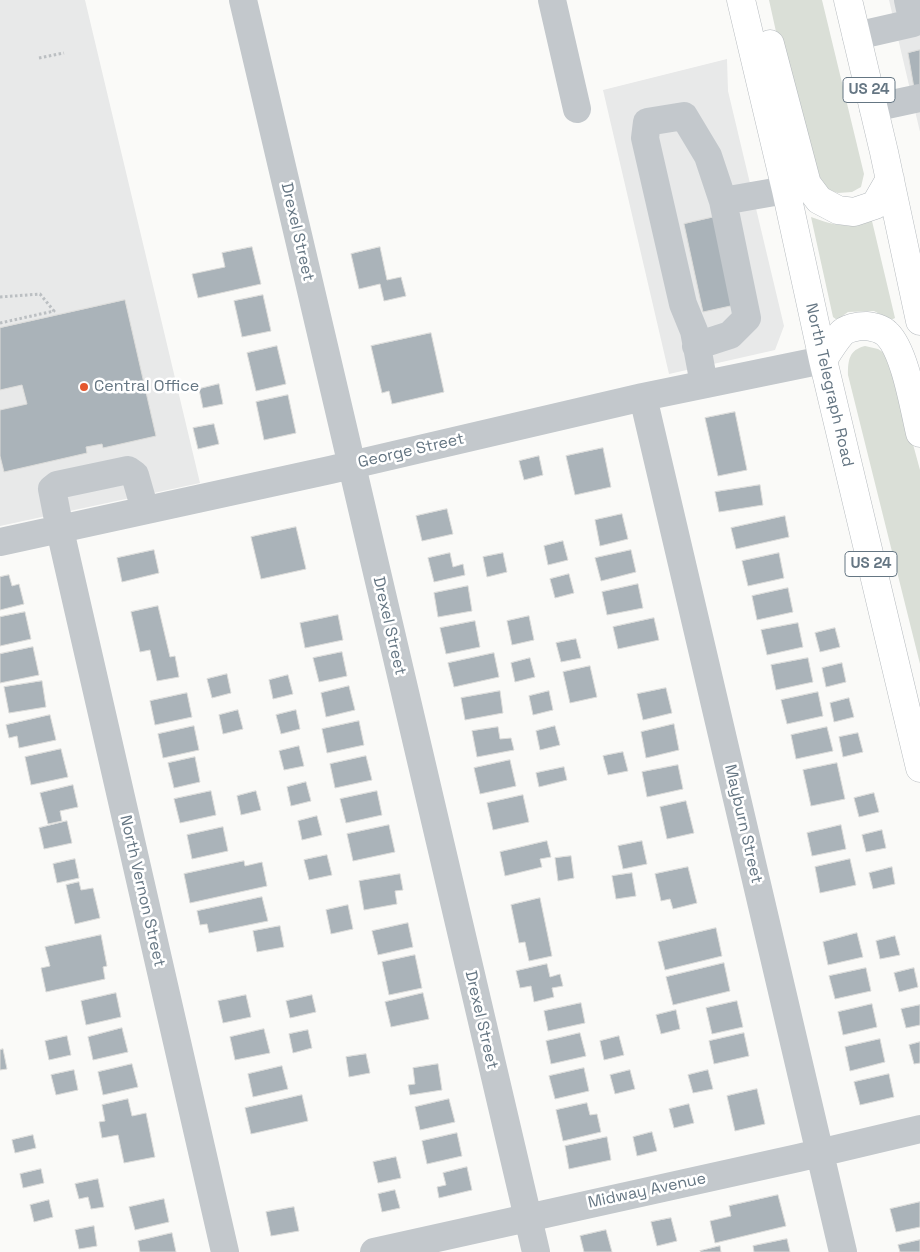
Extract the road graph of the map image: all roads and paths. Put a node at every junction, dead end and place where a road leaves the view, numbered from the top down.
1 (243, 0) edge
2 (552, 0) edge
3 (741, 0) edge
4 (757, 0) edge
5 (848, 0) edge
6 (908, 0) edge
7 (856, 36) junction
8 (64, 53) dead end
9 (39, 58) dead end
10 (920, 98) edge
11 (873, 108) junction
12 (577, 109) dead end
13 (890, 179) junction
14 (796, 187) junction
15 (723, 201) junction
16 (0, 296) edge
17 (920, 321) edge
18 (0, 323) edge
19 (696, 346) junction
20 (823, 360) junction
21 (704, 384) junction
22 (642, 397) junction
23 (920, 433) edge
24 (351, 465) junction
25 (145, 510) junction
26 (60, 530) junction
27 (0, 542) edge
28 (920, 768) edge
29 (920, 1130) edge
30 (820, 1153) junction
31 (528, 1218) junction
32 (226, 1252) edge
33 (374, 1252) edge
34 (536, 1252) edge
35 (843, 1252) edge

1 - 24 street, Drexel Street
2 - 12 street
3 - 14 main road, North Telegraph Road / US 24
4 - 14 main road
5 - 7 main road, US 24
6 - 7 street
7 - 11 main road, US 24
8 - 9 path
10 - 11 street
11 - 13 main road, US 24
13 - 14 main road
13 - 17 main road, US 24
14 - 15 street
14 - 20 main road, North Telegraph Road / US 24
15 - 19 street
15 - 19 street
16 - 18 path
19 - 21 street
20 - 21 street, George Street
20 - 23 main road
20 - 28 main road, North Telegraph Road / US 24
21 - 22 street, George Street
22 - 24 street, George Street
22 - 30 street, Mayburn Street
24 - 25 street, George Street
24 - 31 street, Drexel Street
25 - 26 street, George Street
25 - 26 street, North Vernon Street
26 - 27 street, George Street
26 - 32 street, North Vernon Street
29 - 30 street, Midway Avenue
30 - 31 street, Midway Avenue
30 - 35 street, Mayburn Street
31 - 33 street, Midway Avenue
31 - 34 street, Drexel Street

